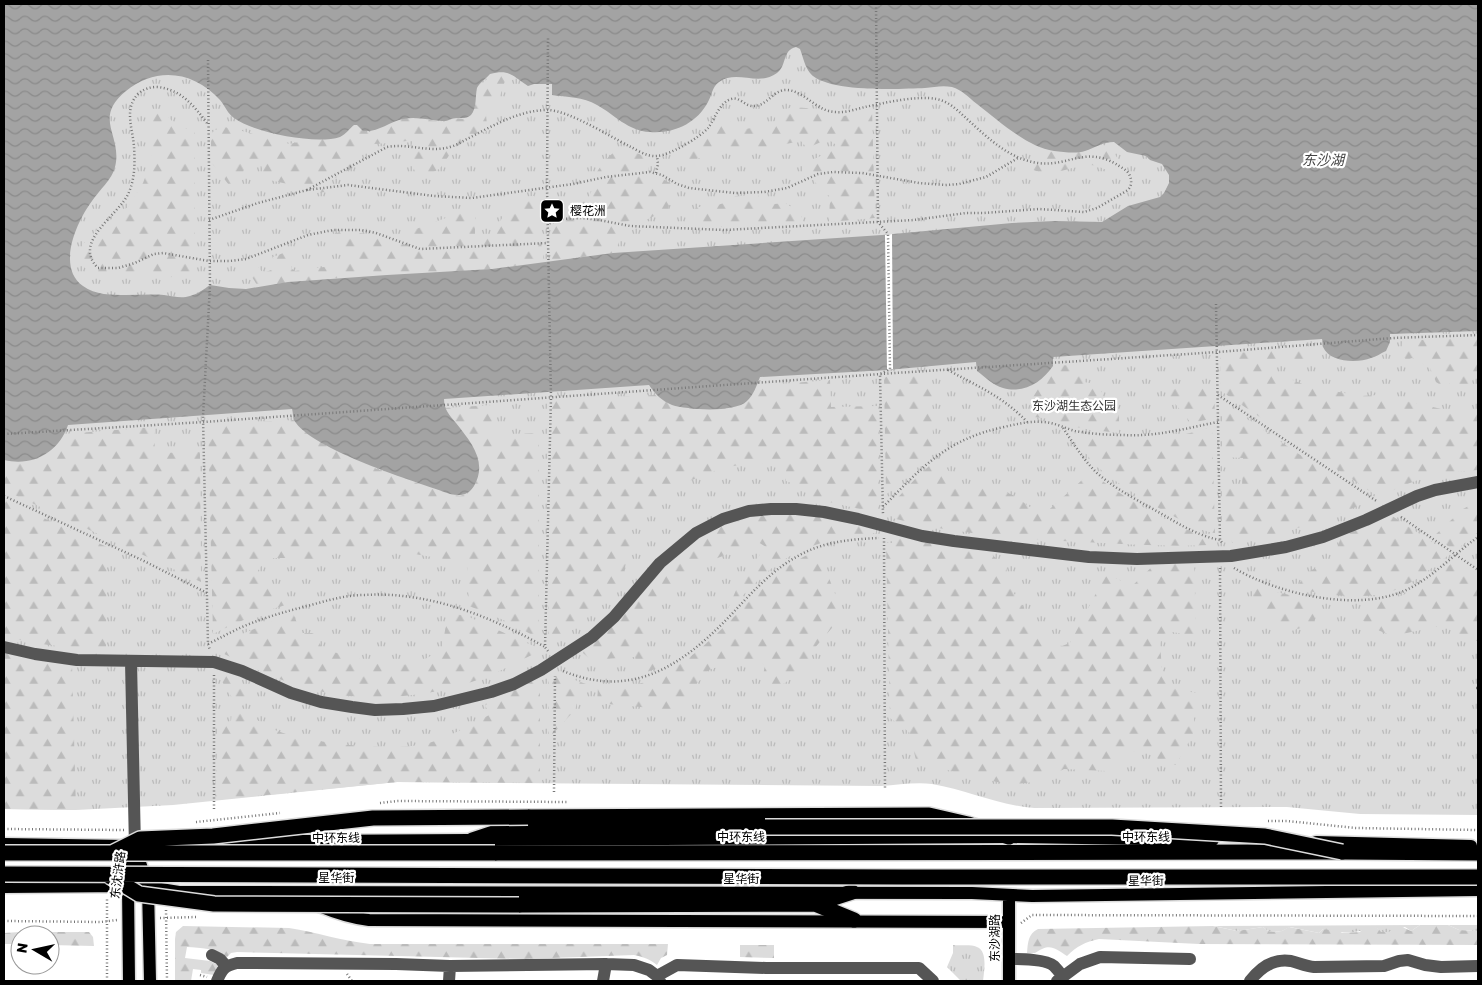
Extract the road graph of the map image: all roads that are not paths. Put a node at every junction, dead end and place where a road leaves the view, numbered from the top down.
1 (1478, 482) edge
2 (4, 647) edge
3 (131, 662) junction
4 (1009, 837) junction
5 (472, 840) junction
6 (4, 844) edge
7 (135, 846) junction
8 (1478, 846) edge
9 (109, 850) junction
10 (1342, 852) junction
11 (4, 853) edge
12 (1478, 853) edge
13 (4, 874) edge
14 (1478, 877) edge
15 (107, 880) junction
16 (4, 886) edge
17 (128, 886) junction
18 (148, 887) junction
19 (1478, 890) edge
20 (285, 892) junction
21 (852, 892) junction
22 (1009, 895) junction
23 (815, 904) junction
24 (854, 920) junction
25 (1009, 922) junction
26 (212, 956) dead end
27 (1190, 958) dead end
28 (1009, 959) junction
29 (606, 964) junction
30 (226, 966) junction
31 (450, 966) junction
32 (1478, 966) edge
33 (658, 978) edge
34 (1060, 979) edge
35 (129, 981) edge
36 (150, 981) edge
37 (217, 981) edge
38 (449, 981) edge
39 (603, 981) edge
40 (933, 981) edge
41 (1009, 981) edge
42 (1250, 981) edge

1 - 3 street
2 - 3 street
3 - 7 street
4 - 5 main road
4 - 8 main road
4 - 9 highway, bridge
5 - 7 main road
5 - 10 highway, bridge
6 - 9 main road
7 - 9 main road
7 - 17 main road, 东沈浒路
7 - 18 main road, 东沈浒路
9 - 10 highway, 中环东线, bridge
9 - 11 highway, 中环东线, bridge
10 - 12 highway, 中环东线
13 - 15 highway, bridge
14 - 15 highway, bridge
15 - 16 main road, 星华街
15 - 17 main road, 星华街
15 - 23 highway, bridge
17 - 18 main road, 星华街
17 - 35 main road, 东沈浒路
18 - 20 main road, 星华街
18 - 36 main road, 东沈浒路
19 - 22 main road, 星华街
20 - 21 main road, 星华街
20 - 24 main road
21 - 22 main road, 星华街
21 - 23 highway
22 - 25 main road, 东沙湖路
23 - 24 highway
24 - 25 main road
25 - 28 main road, 东沙湖路
26 - 30 street
27 - 34 street
28 - 34 street
28 - 41 main road, 东沙湖路
29 - 31 street
29 - 33 street
29 - 39 street
30 - 31 street
30 - 37 street
31 - 38 street
32 - 42 street
33 - 40 street

